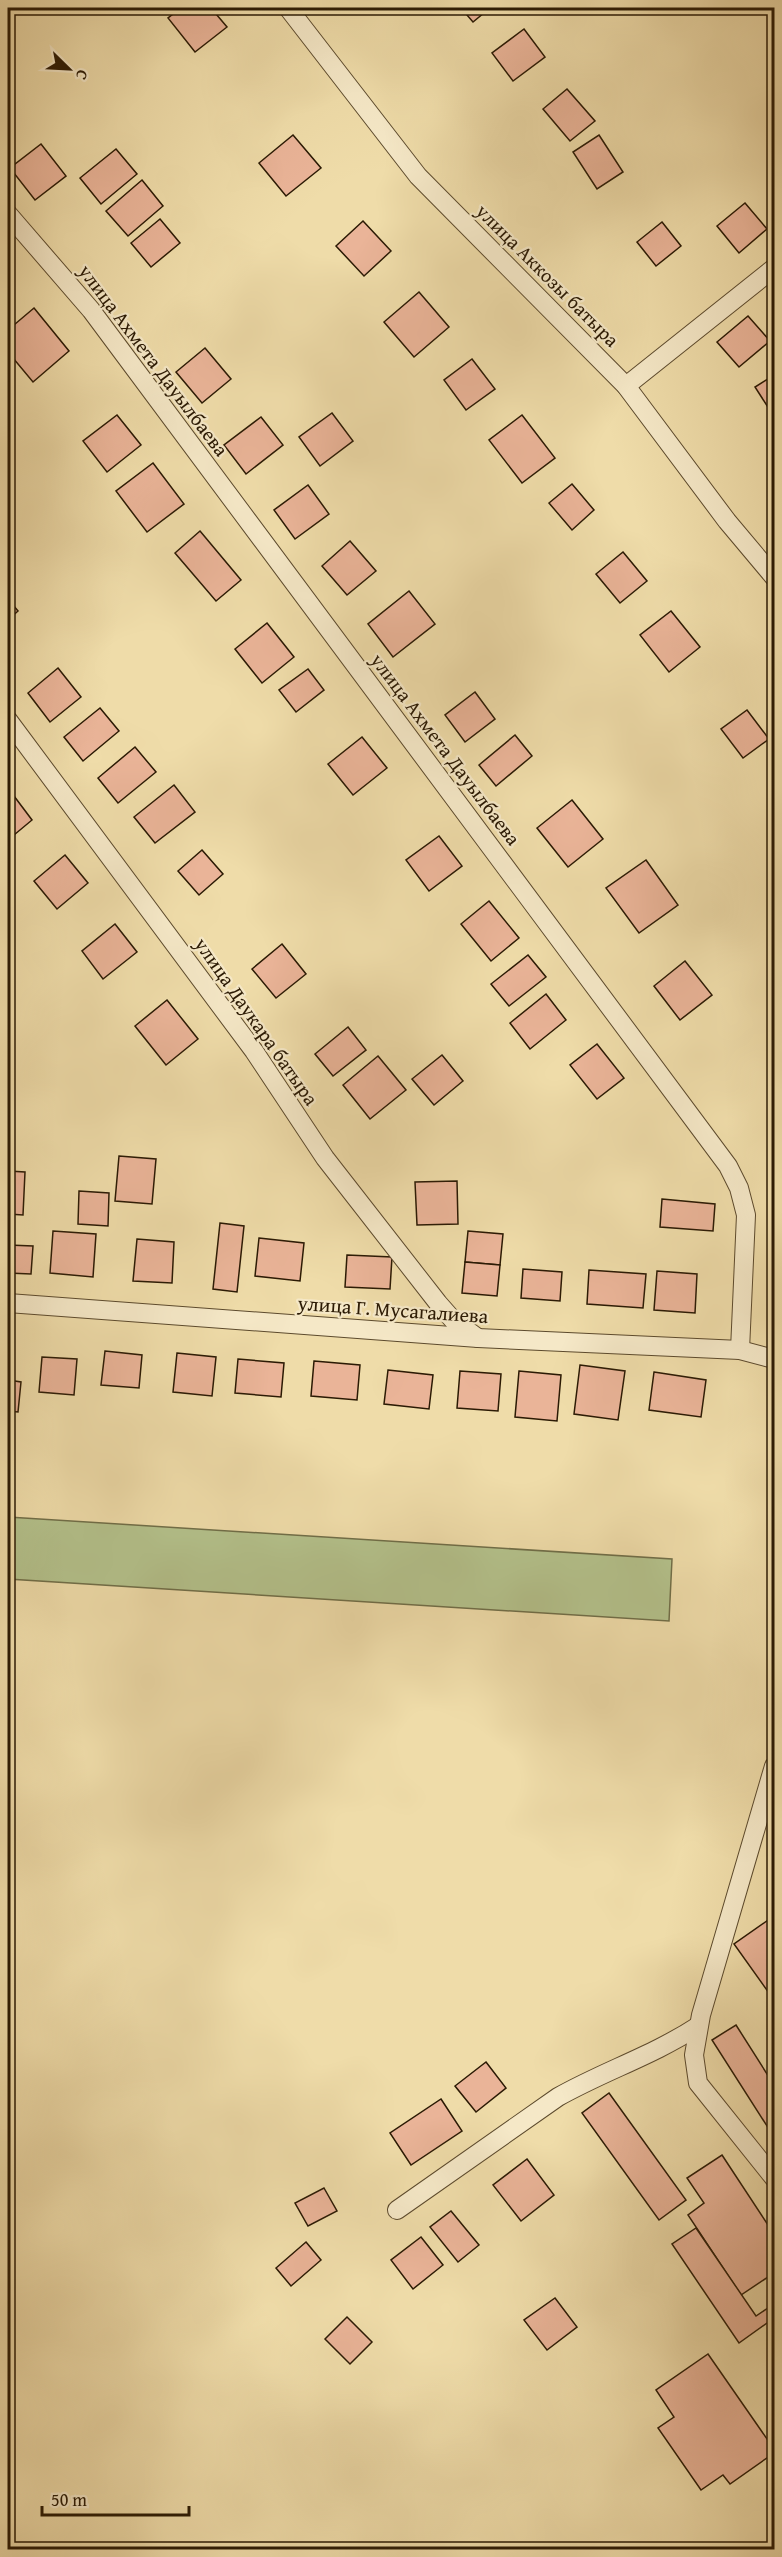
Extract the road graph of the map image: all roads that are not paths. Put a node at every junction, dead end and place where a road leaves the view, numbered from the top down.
1 (288, 8) edge
2 (8, 214) edge
3 (774, 268) edge
4 (626, 386) junction
5 (774, 577) edge
6 (8, 720) edge
7 (8, 1303) edge
8 (478, 1338) junction
9 (740, 1350) junction
10 (774, 1359) edge
11 (774, 1766) edge
12 (698, 2026) junction
13 (774, 2178) edge
14 (397, 2210) dead end

1 - 4 street, улица Аккозы батыра
2 - 9 street, улица Ахмета Дауылбаева
3 - 4 street
4 - 5 street, улица Аккозы батыра
6 - 8 street, улица Даукара батыра
7 - 8 street, улица Г. Мусагалиева
8 - 9 street, улица Г. Мусагалиева
9 - 10 street, улица Г. Мусагалиева
11 - 12 street
12 - 13 street
12 - 14 street

